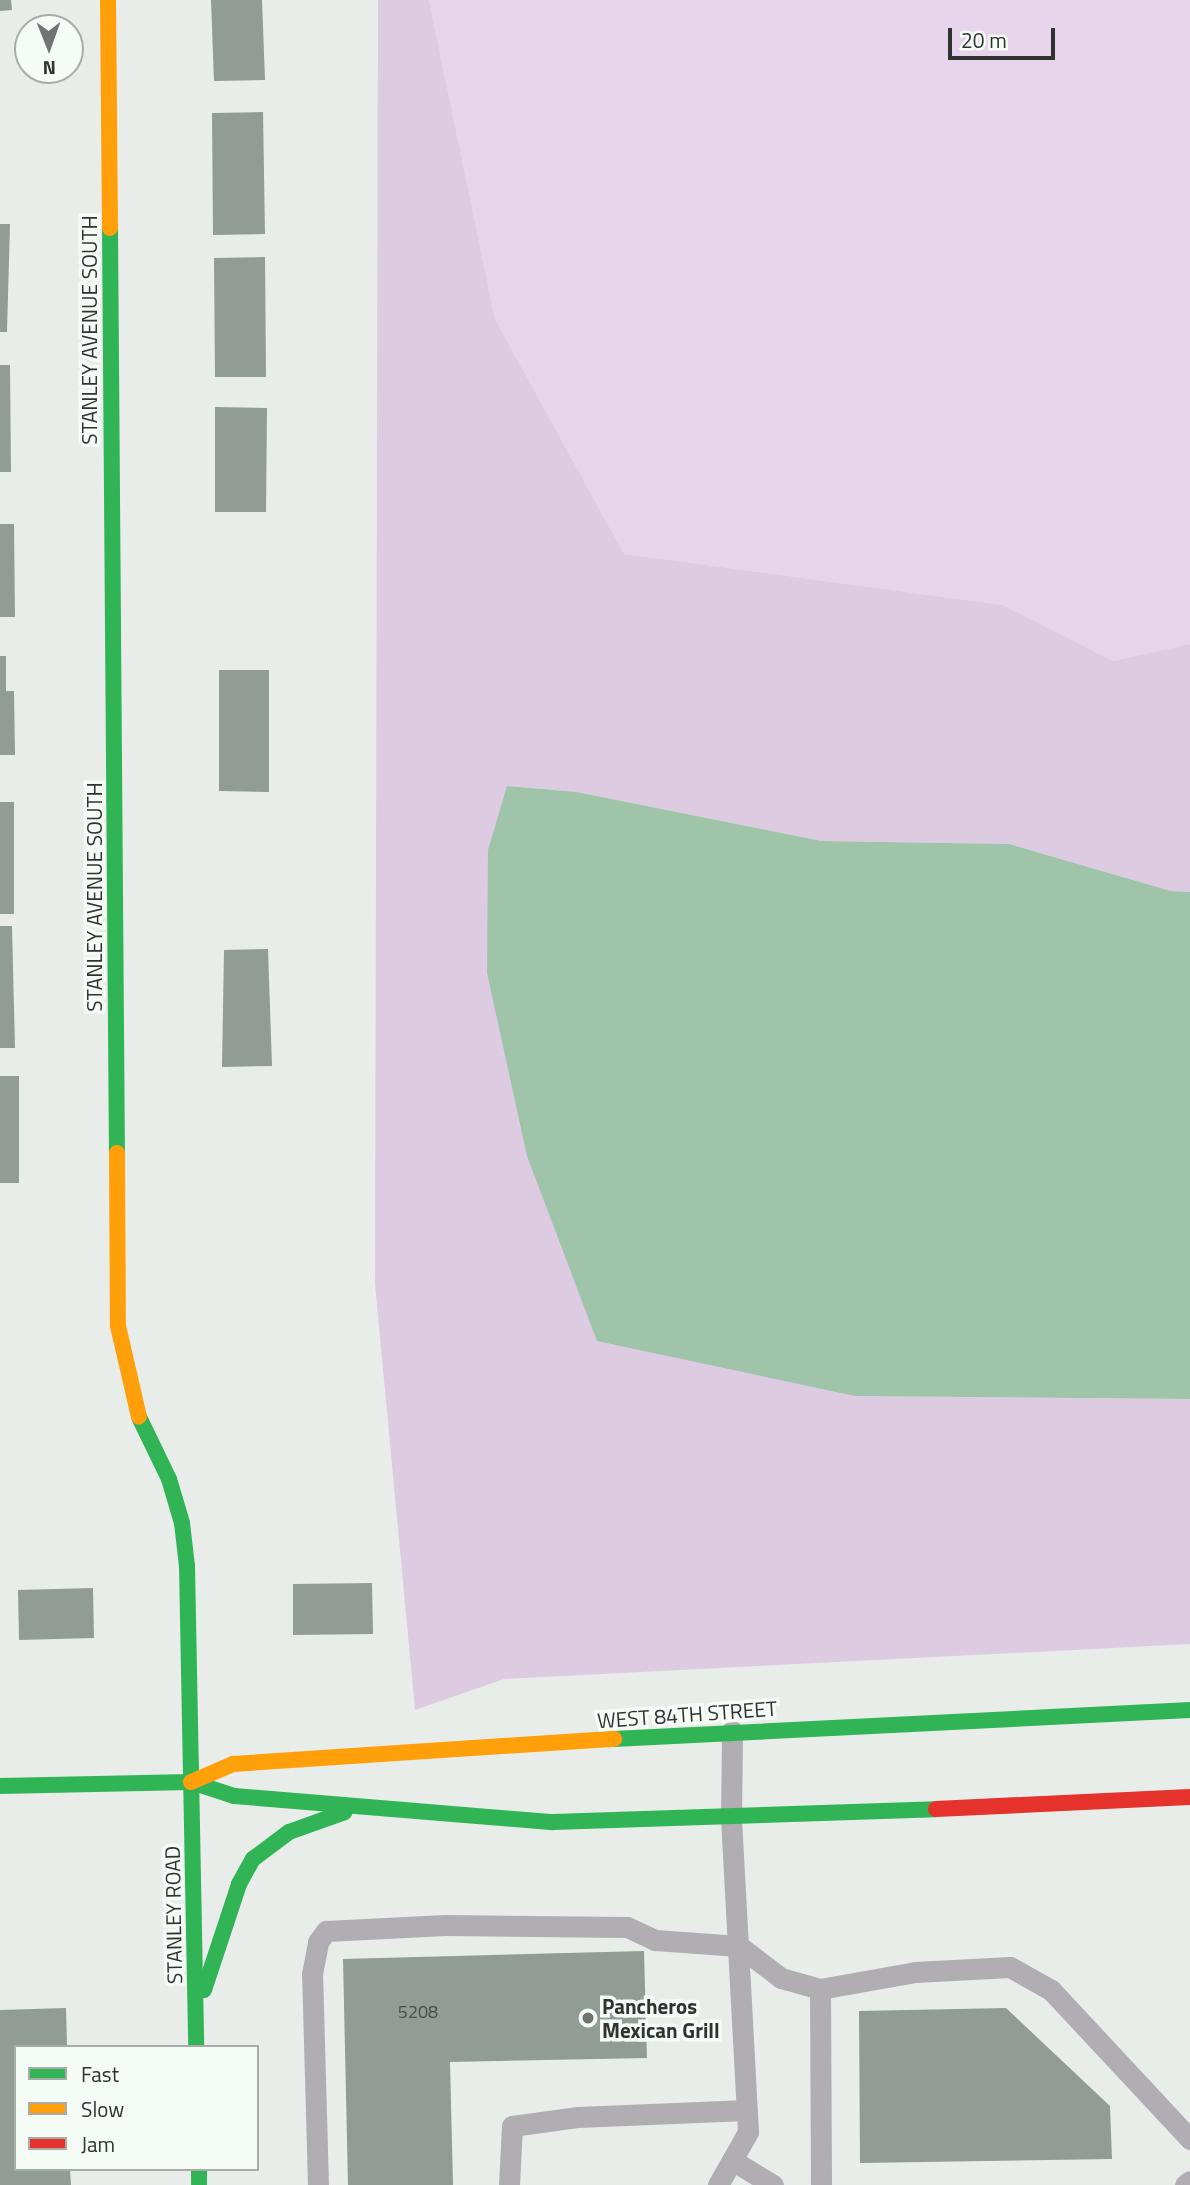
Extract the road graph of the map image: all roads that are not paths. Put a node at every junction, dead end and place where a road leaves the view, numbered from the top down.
1 (108, 0) edge
2 (1190, 1710) edge
3 (732, 1731) junction
4 (191, 1782) junction
5 (0, 1786) edge
6 (1190, 1797) edge
7 (354, 1809) junction
8 (731, 1819) junction
9 (739, 1946) junction
10 (820, 1989) junction
11 (196, 2016) junction
12 (196, 2045) edge
13 (747, 2110) junction
14 (1190, 2140) edge
15 (732, 2160) junction
16 (1190, 2181) edge
17 (318, 2185) edge
18 (509, 2185) edge
19 (718, 2185) edge
20 (773, 2185) edge
21 (821, 2185) edge
22 (1185, 2185) edge

1 - 4 street, STANLEY AVENUE SOUTH
2 - 3 street, WEST 84TH STREET
3 - 4 street, WEST 84TH STREET
3 - 8 lane
4 - 5 street, WEST 84TH STREET
4 - 7 street, WEST 84TH STREET
4 - 11 street, STANLEY ROAD
6 - 8 street, WEST 84TH STREET
7 - 8 street, WEST 84TH STREET
7 - 11 street
8 - 9 lane
9 - 10 lane
9 - 13 lane
9 - 17 lane
10 - 14 lane
10 - 21 lane
11 - 12 street, STANLEY ROAD
13 - 15 lane
13 - 18 lane
15 - 19 lane
15 - 20 lane
16 - 22 lane

